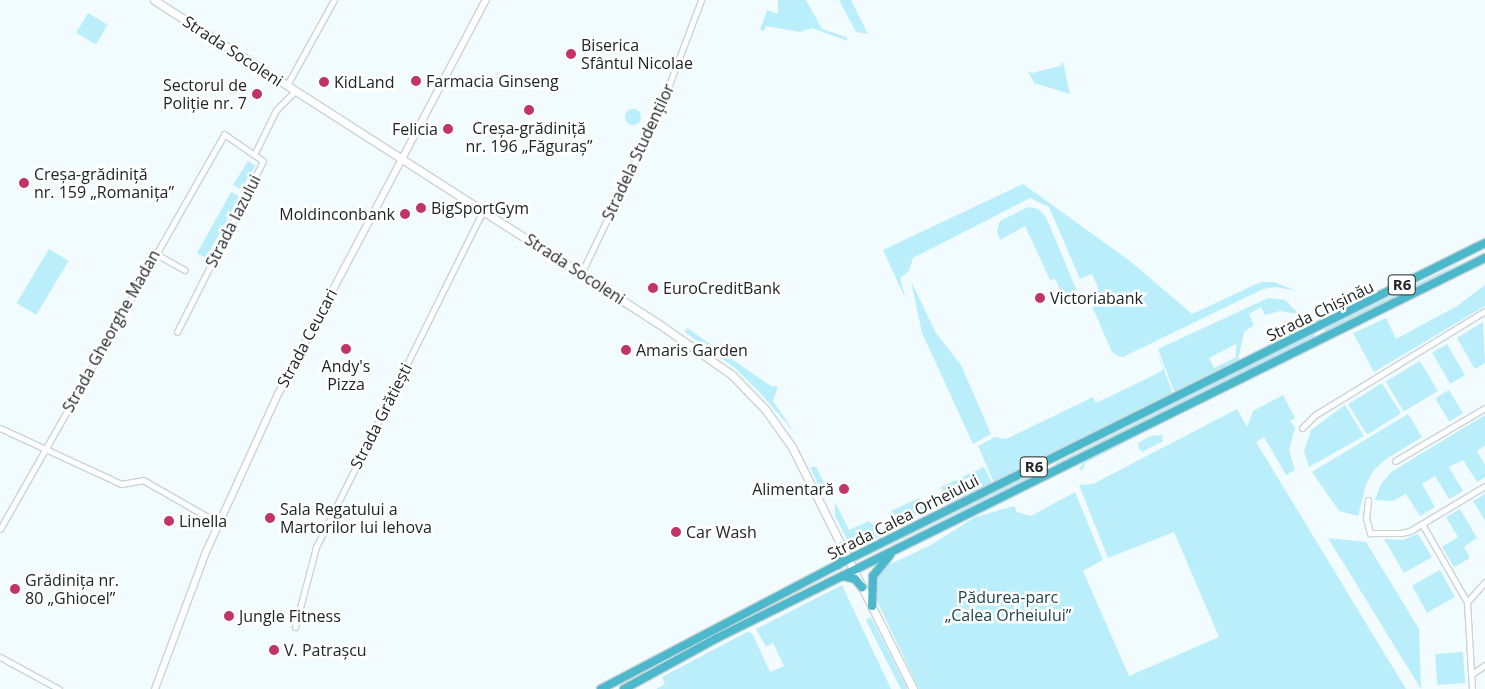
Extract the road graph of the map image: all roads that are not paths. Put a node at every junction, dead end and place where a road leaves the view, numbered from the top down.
1 (154, 0) edge
2 (334, 0) edge
3 (486, 0) edge
4 (700, 0) edge
5 (287, 85) junction
6 (295, 91) junction
7 (255, 153) junction
8 (401, 159) junction
9 (483, 211) junction
10 (1485, 243) edge
11 (154, 253) junction
12 (1485, 258) edge
13 (185, 270) dead end
14 (582, 274) junction
15 (1485, 311) edge
16 (1319, 326) junction
17 (177, 332) dead end
18 (1320, 342) junction
19 (1220, 375) joint
20 (1227, 388) joint
21 (1485, 408) edge
22 (0, 428) edge
23 (1302, 428) dead end
24 (47, 450) junction
25 (1044, 462) junction
26 (1395, 462) dead end
27 (1050, 474) junction
28 (1485, 486) edge
29 (1368, 500) dead end
30 (218, 523) junction
31 (1422, 524) junction
32 (0, 529) edge
33 (842, 546) junction
34 (895, 550) junction
35 (849, 560) junction
36 (838, 565) junction
37 (854, 570) junction
38 (843, 576) junction
39 (1485, 582) edge
40 (862, 587) junction
41 (1467, 602) junction
42 (872, 606) junction
43 (295, 627) dead end
44 (0, 657) edge
45 (1485, 665) edge
46 (1472, 674) junction
47 (59, 689) edge
48 (155, 689) edge
49 (601, 689) edge
50 (624, 689) edge
51 (913, 689) edge
52 (1472, 689) edge

1 - 5 main road, Strada Socoleni
2 - 5 street
3 - 8 street, Strada Ceucari
4 - 14 street, Stradela Studenților
5 - 6 main road, Strada Socoleni
6 - 7 street, Strada Iazului
6 - 8 main road, Strada Socoleni
7 - 11 street, Strada Gheorghe Madan
7 - 17 street, Strada Iazului
8 - 9 main road, Strada Socoleni
8 - 30 street, Strada Ceucari
9 - 14 main road, Strada Socoleni
9 - 43 street, Strada Grătiești
10 - 16 highway, Strada Chișinău / R6
11 - 13 street
11 - 24 street, Strada Gheorghe Madan
12 - 18 highway, Strada Chișinău / R6
14 - 33 main road, Strada Socoleni
15 - 23 street
16 - 18 highway
16 - 19 highway, Strada Chișinău / R6
18 - 20 highway, Strada Chișinău / R6
19 - 25 highway, Strada Calea Orheiului / R6
20 - 27 highway, Strada Calea Orheiului / R6
21 - 26 street
22 - 24 street
24 - 30 street
24 - 32 street, Strada Gheorghe Madan
25 - 27 highway
25 - 35 highway, Strada Calea Orheiului / R6
27 - 34 highway, Strada Calea Orheiului / R6
28 - 31 street
29 - 31 street
30 - 48 street, Strada Ceucari
31 - 41 street
33 - 35 main road, Strada Socoleni
33 - 36 highway
34 - 37 highway, Strada Calea Orheiului / R6
34 - 42 highway
35 - 36 highway, Strada Calea Orheiului / R6
35 - 37 main road, Strada Socoleni
36 - 49 highway, Strada Calea Orheiului / R6
37 - 38 highway, Strada Calea Orheiului / R6
37 - 40 main road, Strada Socoleni
38 - 40 highway
38 - 50 highway, Strada Calea Orheiului / R6
39 - 41 street
40 - 42 main road, Strada Socoleni
41 - 46 street
42 - 51 main road, Strada Socoleni
44 - 47 street
45 - 46 street
46 - 52 street

